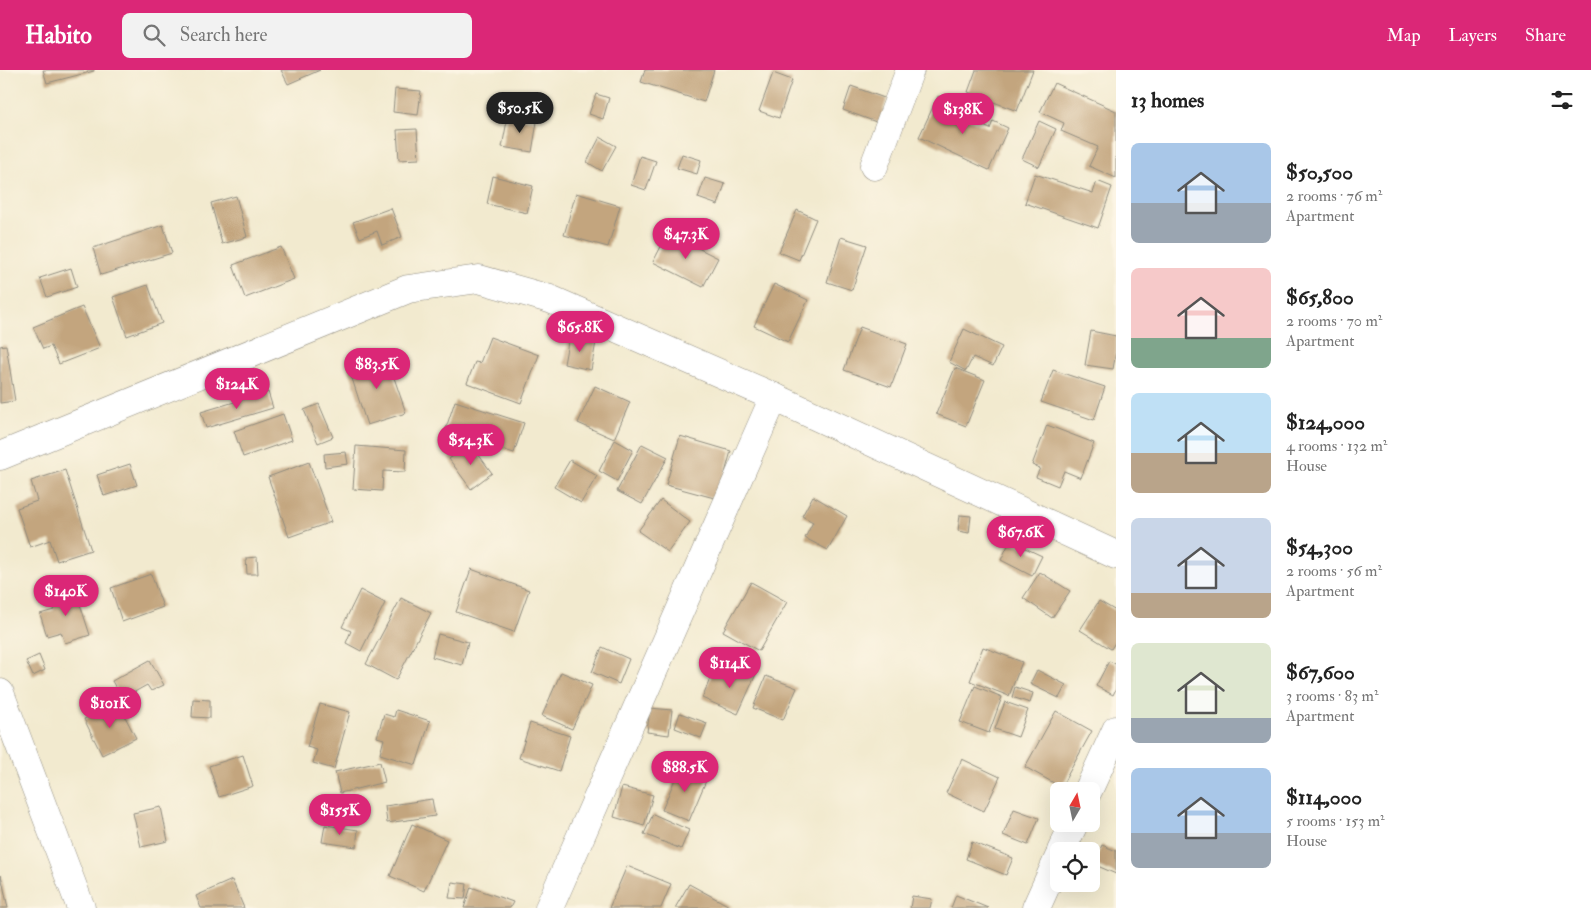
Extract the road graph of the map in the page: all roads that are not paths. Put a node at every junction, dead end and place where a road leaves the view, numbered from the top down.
1 (910, 70) edge
2 (874, 166) dead end
3 (774, 397) junction
4 (0, 456) edge
5 (1116, 555) edge
6 (0, 693) edge
7 (1116, 730) edge
8 (1092, 782) edge
9 (1050, 877) edge
10 (81, 908) edge
11 (549, 908) edge
12 (1036, 908) edge

1 - 2 street
3 - 4 street
3 - 5 street
3 - 11 street
6 - 10 street
7 - 8 street
9 - 12 street

